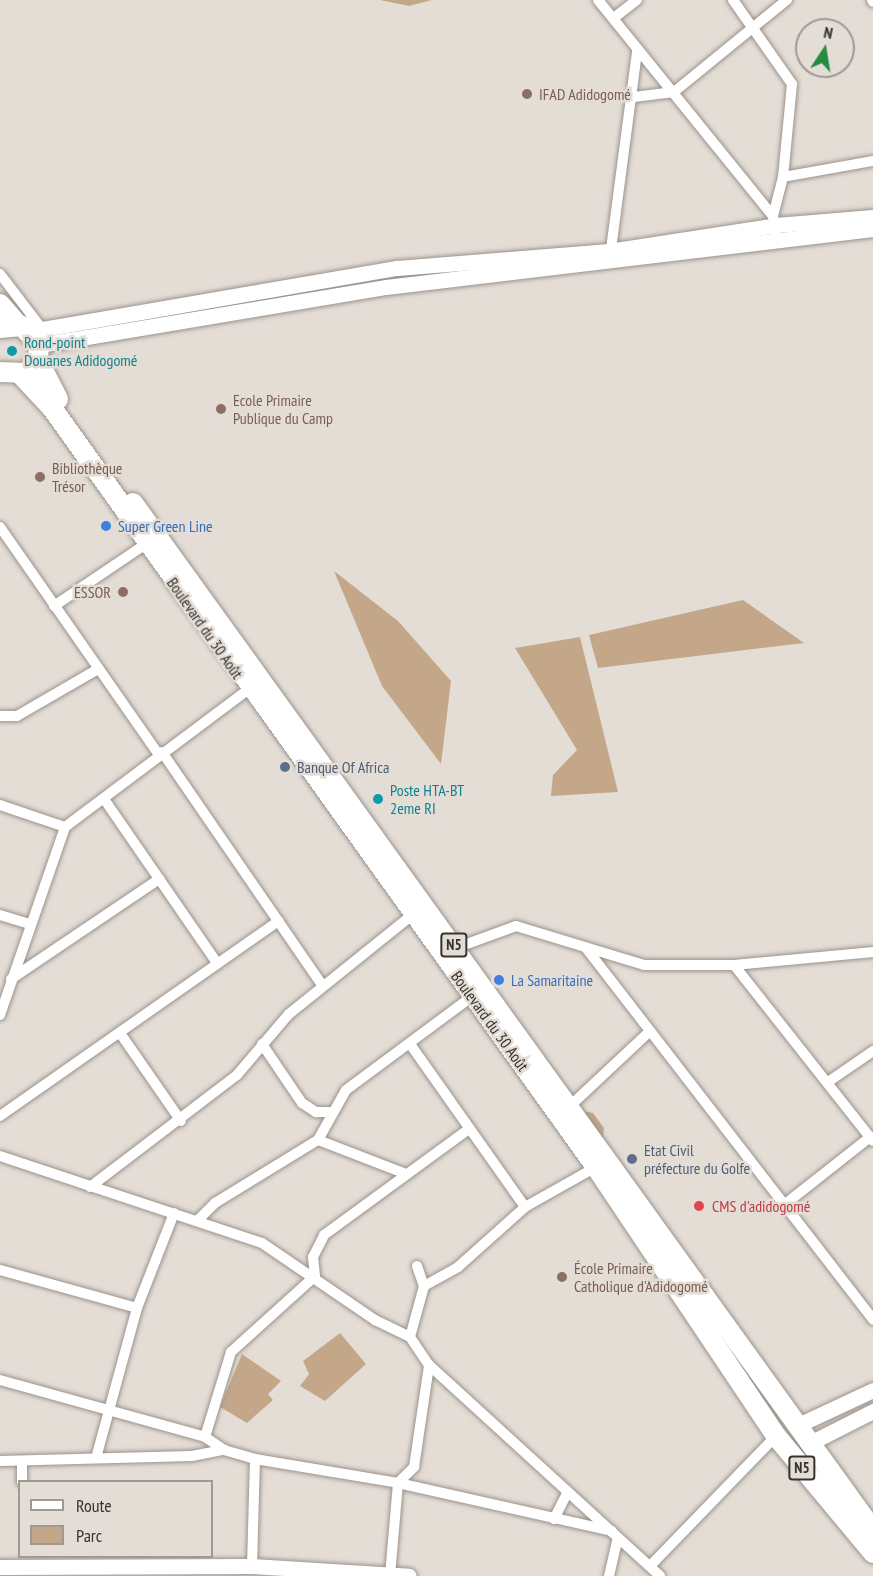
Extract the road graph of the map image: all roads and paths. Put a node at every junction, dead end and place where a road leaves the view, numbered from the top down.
1 (598, 0) edge
2 (637, 0) edge
3 (733, 0) edge
4 (788, 0) edge
5 (615, 17) junction
6 (756, 26) junction
7 (637, 52) junction
8 (674, 92) junction
9 (634, 97) junction
10 (873, 161) edge
11 (783, 177) junction
12 (873, 217) edge
13 (775, 227) junction
14 (873, 229) edge
15 (610, 257) junction
16 (0, 274) edge
17 (0, 304) edge
18 (28, 336) edge
19 (6, 374) edge
20 (0, 527) edge
21 (146, 544) junction
22 (54, 606) junction
23 (98, 669) junction
24 (249, 689) junction
25 (0, 716) edge
26 (161, 753) junction
27 (104, 799) junction
28 (0, 805) edge
29 (65, 827) junction
30 (389, 867) junction
31 (159, 879) junction
32 (0, 915) edge
33 (412, 915) junction
34 (279, 921) junction
35 (29, 924) junction
36 (456, 948) junction
37 (586, 948) junction
38 (873, 952) edge
39 (217, 963) junction
40 (734, 965) junction
41 (11, 979) junction
42 (323, 986) junction
43 (478, 992) junction
44 (0, 1015) edge
45 (649, 1032) junction
46 (120, 1033) junction
47 (262, 1044) junction
48 (410, 1044) junction
49 (873, 1051) edge
50 (828, 1082) junction
51 (564, 1110) junction
52 (330, 1112) junction
53 (0, 1116) edge
54 (181, 1121) junction
55 (469, 1129) junction
56 (871, 1139) edge
57 (318, 1140) junction
58 (0, 1156) edge
59 (596, 1167) junction
60 (406, 1174) junction
61 (90, 1187) junction
62 (784, 1205) junction
63 (525, 1208) junction
64 (174, 1212) junction
65 (199, 1219) junction
66 (417, 1266) dead end
67 (0, 1270) edge
68 (315, 1276) junction
69 (424, 1286) junction
70 (137, 1308) junction
71 (872, 1315) edge
72 (410, 1337) junction
73 (429, 1365) junction
74 (0, 1380) edge
75 (873, 1390) edge
76 (106, 1411) junction
77 (873, 1411) edge
78 (796, 1426) junction
79 (776, 1436) junction
80 (205, 1437) junction
81 (810, 1443) junction
82 (224, 1450) junction
83 (790, 1454) junction
84 (96, 1458) junction
85 (255, 1459) junction
86 (0, 1461) edge
87 (22, 1462) junction
88 (22, 1480) edge
89 (398, 1483) junction
90 (568, 1492) junction
91 (554, 1519) junction
92 (873, 1530) edge
93 (614, 1536) junction
94 (873, 1553) edge
95 (20, 1562) edge
96 (252, 1566) junction
97 (650, 1566) junction
98 (0, 1567) edge
99 (229, 1572) edge
100 (390, 1574) edge
101 (410, 1576) edge
102 (609, 1576) edge
103 (660, 1576) edge

1 - 5 street
2 - 5 street
3 - 6 street
4 - 6 street
5 - 7 street
6 - 8 street
6 - 11 street
7 - 8 street
7 - 9 street
8 - 9 street
8 - 13 street
9 - 15 street
10 - 11 street
11 - 13 street
12 - 13 main road
13 - 14 main road
13 - 15 main road
15 - 18 main road
16 - 18 street
17 - 18 highway, Boulevard du 30 Août / N5
18 - 19 highway, N5
18 - 30 highway, Boulevard du 30 Août / N5
19 - 21 highway, Boulevard du 30 Août / N5
20 - 22 street
21 - 22 street
21 - 24 highway, Boulevard du 30 Août / N5
22 - 23 street
23 - 25 street
23 - 26 street
24 - 26 street
24 - 30 highway, Boulevard du 30 Août / N5
26 - 27 street
26 - 34 street
27 - 29 street
27 - 31 street
28 - 29 street
29 - 35 street
30 - 33 highway, Boulevard du 30 Août / N5
30 - 36 highway, Boulevard du 30 Août / N5
31 - 39 street
31 - 41 street
32 - 35 street
33 - 42 street
33 - 43 highway, Boulevard du 30 Août / N5
34 - 39 street
34 - 42 street
35 - 41 street
36 - 37 street
36 - 43 highway, Boulevard du 30 Août / N5
37 - 40 street
37 - 45 street
38 - 40 street
39 - 46 street
40 - 50 street
41 - 44 street
42 - 47 street
43 - 48 street
43 - 51 highway, Boulevard du 30 Août / N5
45 - 51 street
45 - 62 street
46 - 53 street
46 - 54 street
47 - 52 street
47 - 54 street
48 - 52 street
48 - 55 street
49 - 50 street
50 - 56 street
51 - 59 highway, Boulevard du 30 Août / N5
51 - 78 highway, Boulevard du 30 Août / N5
52 - 57 street
54 - 61 street
55 - 60 street
55 - 63 street
56 - 62 street
57 - 60 street
57 - 65 street
58 - 61 street
59 - 63 street
59 - 79 highway, Boulevard du 30 Août / N5
60 - 68 street
61 - 64 street
62 - 71 street
63 - 69 street
64 - 65 street
64 - 70 street
65 - 68 street
66 - 69 street
67 - 70 street
68 - 72 street
68 - 80 street
69 - 72 street
70 - 76 street
72 - 73 street
73 - 89 street
73 - 90 street
74 - 76 street
75 - 78 main road
76 - 80 street
76 - 84 street
77 - 81 main road
78 - 79 highway
78 - 81 highway, Boulevard du 30 Août / N5
79 - 83 highway, Boulevard du 30 Août / N5
79 - 97 street
80 - 82 street
81 - 83 highway
81 - 92 highway, Boulevard du 30 Août / N5
82 - 84 street
82 - 85 street
83 - 94 highway, Boulevard du 30 Août / N5
84 - 87 street
85 - 89 street
85 - 96 street
86 - 87 street
87 - 88 street
89 - 91 street
89 - 100 street
90 - 91 street
90 - 93 street
91 - 93 street
93 - 97 street
93 - 102 street
95 - 98 main road
95 - 99 main road
96 - 99 main road
96 - 100 main road
97 - 103 street
100 - 101 main road

